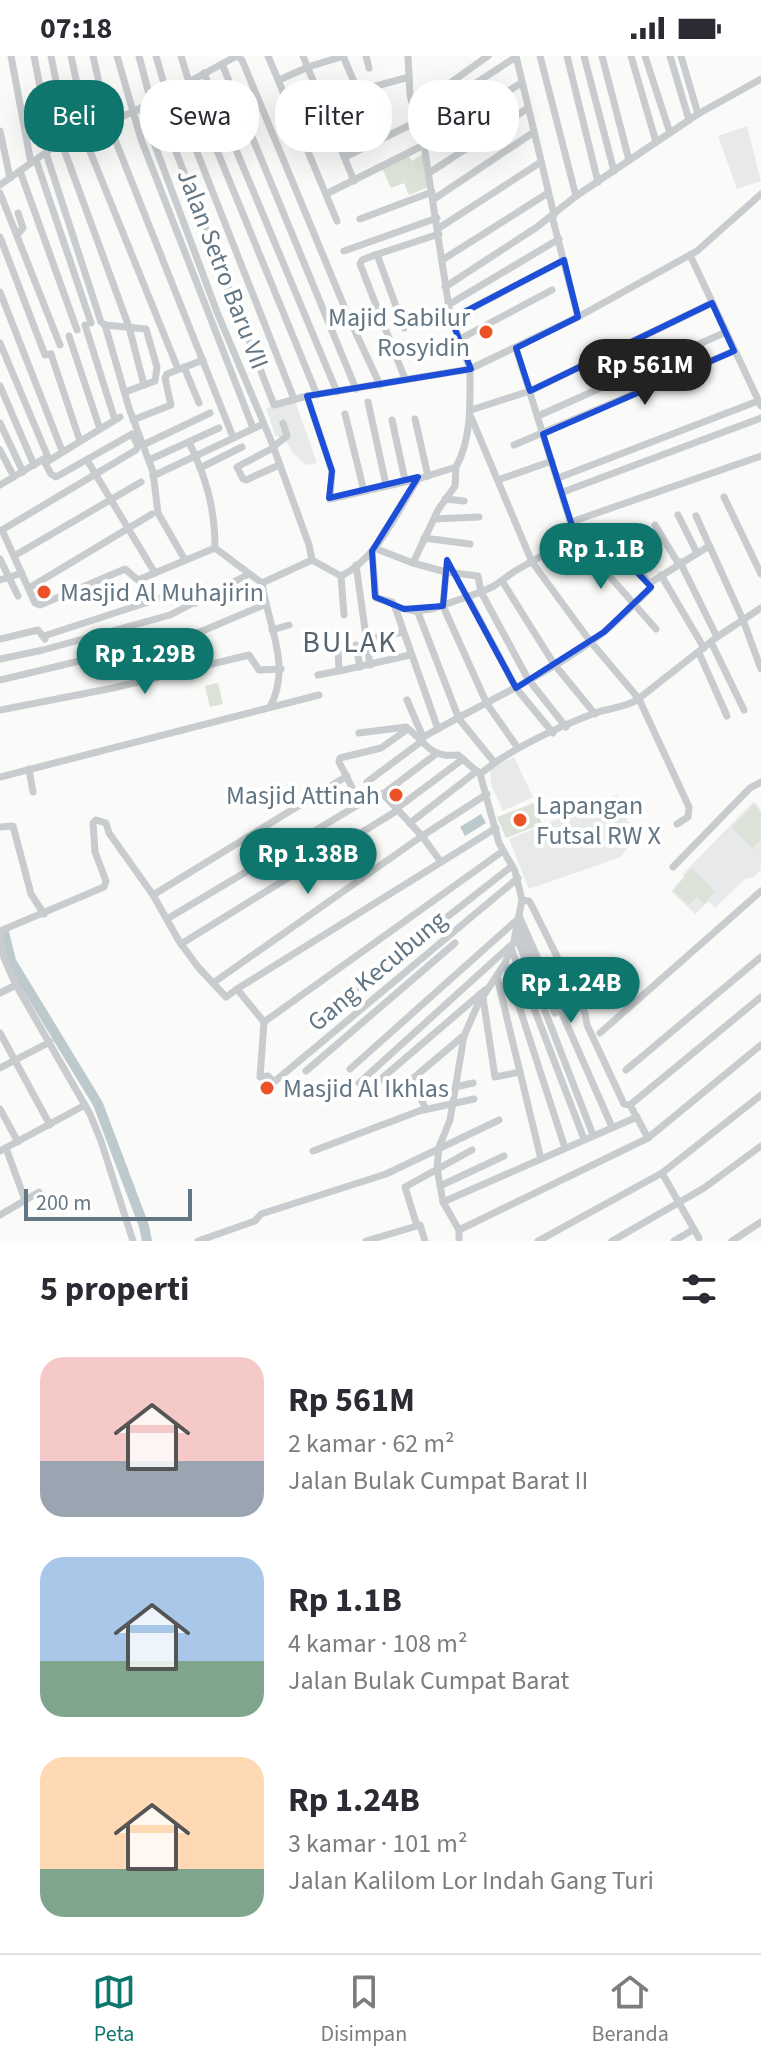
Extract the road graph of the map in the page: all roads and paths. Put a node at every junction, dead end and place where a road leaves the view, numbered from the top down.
1 (11, 56) edge
2 (34, 56) edge
3 (51, 56) edge
4 (71, 56) edge
5 (93, 56) edge
6 (117, 56) edge
7 (139, 56) edge
8 (156, 56) edge
9 (181, 56) edge
10 (210, 56) edge
11 (268, 56) edge
12 (303, 56) edge
13 (344, 56) edge
14 (366, 56) edge
15 (408, 56) edge
16 (488, 56) edge
17 (516, 56) edge
18 (540, 56) edge
19 (567, 56) edge
20 (584, 56) edge
21 (602, 56) edge
22 (631, 56) edge
23 (645, 56) edge
24 (670, 56) edge
25 (681, 56) edge
26 (233, 57) edge
27 (324, 58) edge
28 (218, 66) junction
29 (308, 67) junction
30 (369, 68) dead end
31 (204, 73) junction
32 (409, 77) junction
33 (761, 79) edge
34 (38, 80) edge
35 (55, 80) edge
36 (75, 80) edge
37 (98, 80) edge
38 (147, 80) edge
39 (165, 80) edge
40 (188, 80) edge
41 (192, 80) edge
42 (279, 80) joint
43 (354, 80) edge
44 (409, 80) edge
45 (454, 80) edge
46 (480, 80) edge
47 (392, 82) edge
48 (521, 83) joint
49 (140, 108) edge
50 (528, 108) junction
51 (132, 112) junction
52 (698, 114) junction
53 (124, 115) edge
54 (689, 120) junction
55 (0, 131) edge
56 (534, 132) junction
57 (670, 133) junction
58 (656, 142) junction
59 (48, 152) edge
60 (49, 152) edge
61 (68, 152) edge
62 (93, 152) edge
63 (120, 152) edge
64 (157, 152) edge
65 (174, 152) edge
66 (194, 152) edge
67 (218, 152) edge
68 (309, 152) edge
69 (355, 152) edge
70 (410, 152) edge
71 (425, 152) edge
72 (345, 157) junction
73 (629, 160) junction
74 (34, 161) junction
75 (541, 162) junction
76 (20, 171) junction
77 (614, 171) junction
78 (429, 173) junction
79 (10, 178) junction
80 (354, 181) junction
81 (598, 182) junction
82 (0, 185) edge
83 (0, 193) edge
84 (548, 193) junction
85 (326, 194) junction
86 (761, 194) edge
87 (433, 196) junction
88 (576, 196) junction
89 (18, 213) dead end
90 (553, 216) junction
91 (437, 218) junction
92 (360, 219) dead end
93 (337, 221) dead end
94 (439, 231) junction
95 (17, 235) junction
96 (0, 237) edge
97 (559, 239) junction
98 (344, 251) dead end
99 (375, 255) junction
100 (690, 255) junction
101 (442, 260) junction
102 (564, 260) junction
103 (445, 287) junction
104 (552, 290) dead end
105 (0, 292) edge
106 (712, 303) junction
107 (448, 305) junction
108 (578, 317) junction
109 (451, 319) junction
110 (103, 324) junction
111 (84, 326) junction
112 (129, 327) junction
113 (404, 328) dead end
114 (726, 332) junction
115 (69, 336) junction
116 (458, 340) junction
117 (0, 343) edge
118 (60, 345) junction
119 (516, 348) junction
120 (734, 351) junction
121 (51, 354) junction
122 (203, 360) junction
123 (181, 368) junction
124 (470, 369) junction
125 (405, 379) junction
126 (144, 385) junction
127 (380, 385) junction
128 (0, 386) edge
129 (356, 389) junction
130 (530, 391) junction
131 (125, 392) junction
132 (337, 392) junction
133 (317, 395) junction
134 (307, 396) junction
135 (294, 399) junction
136 (368, 402) dead end
137 (199, 403) dead end
138 (760, 403) edge
139 (129, 408) junction
140 (210, 413) dead end
141 (470, 413) junction
142 (345, 414) dead end
143 (538, 416) junction
144 (117, 417) junction
145 (761, 418) edge
146 (415, 419) dead end
147 (133, 420) junction
148 (392, 420) dead end
149 (0, 423) edge
150 (283, 423) dead end
151 (263, 424) junction
152 (99, 426) junction
153 (219, 428) dead end
154 (253, 428) junction
155 (543, 434) junction
156 (233, 437) junction
157 (79, 438) junction
158 (189, 442) junction
159 (514, 445) dead end
160 (273, 446) junction
161 (139, 447) junction
162 (242, 447) dead end
163 (61, 448) junction
164 (0, 450) edge
165 (196, 455) junction
166 (761, 456) edge
167 (48, 457) junction
168 (87, 460) junction
169 (149, 460) junction
170 (552, 461) junction
171 (34, 465) junction
172 (279, 465) junction
173 (456, 467) junction
174 (200, 468) junction
175 (23, 472) junction
176 (96, 475) junction
177 (153, 476) junction
178 (428, 476) junction
179 (14, 477) junction
180 (558, 478) junction
181 (418, 479) junction
182 (405, 480) junction
183 (498, 480) junction
184 (1, 481) edge
185 (141, 482) dead end
186 (386, 485) junction
187 (364, 491) junction
188 (563, 492) junction
189 (724, 497) dead end
190 (445, 499) junction
191 (110, 501) junction
192 (464, 501) dead end
193 (152, 514) dead end
194 (678, 515) dead end
195 (696, 516) dead end
196 (479, 517) dead end
197 (434, 519) junction
198 (571, 522) junction
199 (655, 525) dead end
200 (128, 530) junction
201 (2, 532) edge
202 (575, 536) junction
203 (424, 538) junction
204 (470, 544) dead end
205 (709, 546) junction
206 (215, 548) junction
207 (373, 550) junction
208 (697, 553) junction
209 (14, 556) junction
210 (0, 559) edge
211 (185, 560) junction
212 (312, 560) junction
213 (532, 562) junction
214 (413, 563) junction
215 (679, 563) junction
216 (356, 565) junction
217 (446, 572) junction
218 (22, 573) junction
219 (155, 573) junction
220 (249, 574) junction
221 (761, 574) edge
222 (661, 575) junction
223 (341, 576) junction
224 (4, 578) edge
225 (502, 581) junction
226 (262, 583) junction
227 (650, 583) junction
228 (29, 588) junction
229 (481, 592) junction
230 (18, 596) dead end
231 (467, 596) junction
232 (195, 603) junction
233 (266, 604) junction
234 (633, 604) junction
235 (443, 606) junction
236 (395, 607) junction
237 (761, 608) edge
238 (417, 610) junction
239 (344, 615) dead end
240 (743, 620) junction
241 (289, 625) dead end
242 (656, 629) dead end
243 (272, 630) junction
244 (403, 632) junction
245 (343, 634) dead end
246 (44, 636) junction
247 (0, 639) edge
248 (714, 639) junction
249 (366, 640) junction
250 (590, 641) junction
251 (356, 645) dead end
252 (48, 648) junction
253 (701, 650) junction
254 (410, 655) junction
255 (0, 659) edge
256 (554, 664) junction
257 (370, 665) junction
258 (360, 667) junction
259 (281, 669) junction
260 (761, 669) edge
261 (338, 671) junction
262 (318, 675) dead end
263 (528, 679) junction
264 (0, 680) edge
265 (516, 688) junction
266 (319, 695) dead end
267 (639, 699) junction
268 (407, 700) dead end
269 (487, 704) junction
270 (270, 707) junction
271 (0, 710) edge
272 (744, 710) dead end
273 (595, 714) junction
274 (727, 716) dead end
275 (459, 719) junction
276 (566, 727) junction
277 (408, 729) junction
278 (438, 729) junction
279 (359, 733) dead end
280 (553, 733) junction
281 (422, 739) junction
282 (518, 748) junction
283 (436, 754) junction
284 (463, 759) junction
285 (494, 762) junction
286 (29, 769) junction
287 (478, 773) junction
288 (347, 776) junction
289 (0, 777) edge
290 (367, 782) dead end
291 (759, 783) edge
292 (33, 792) dead end
293 (383, 794) junction
294 (487, 794) junction
295 (761, 794) edge
296 (360, 803) junction
297 (397, 810) junction
298 (410, 823) junction
299 (677, 824) dead end
300 (0, 827) edge
301 (496, 828) junction
302 (422, 836) junction
303 (503, 851) junction
304 (441, 862) junction
305 (512, 866) junction
306 (673, 867) dead end
307 (518, 878) junction
308 (761, 891) edge
309 (153, 895) junction
310 (522, 900) junction
311 (44, 914) junction
312 (167, 919) junction
313 (517, 923) junction
314 (0, 934) edge
315 (455, 943) dead end
316 (181, 944) junction
317 (511, 946) junction
318 (761, 957) edge
319 (505, 963) junction
320 (497, 977) junction
321 (213, 983) junction
322 (16, 985) junction
323 (492, 985) junction
324 (237, 989) junction
325 (0, 993) edge
326 (761, 997) edge
327 (483, 998) junction
328 (555, 1013) dead end
329 (264, 1022) junction
330 (311, 1024) dead end
331 (0, 1033) edge
332 (600, 1033) dead end
333 (464, 1036) junction
334 (50, 1042) junction
335 (761, 1045) edge
336 (15, 1060) junction
337 (0, 1068) edge
338 (350, 1069) dead end
339 (626, 1070) dead end
340 (306, 1071) dead end
341 (520, 1072) junction
342 (359, 1083) dead end
343 (473, 1083) dead end
344 (374, 1085) dead end
345 (455, 1087) junction
346 (418, 1093) dead end
347 (761, 1095) edge
348 (392, 1096) dead end
349 (474, 1099) dead end
350 (453, 1103) junction
351 (85, 1105) junction
352 (630, 1105) junction
353 (0, 1109) edge
354 (426, 1109) junction
355 (637, 1117) junction
356 (499, 1120) dead end
357 (50, 1125) junction
358 (612, 1127) junction
359 (593, 1135) junction
360 (648, 1138) junction
361 (584, 1139) junction
362 (18, 1142) junction
363 (761, 1146) edge
364 (439, 1147) junction
365 (565, 1148) junction
366 (3, 1150) edge
367 (472, 1150) dead end
368 (313, 1151) dead end
369 (504, 1156) dead end
370 (541, 1159) junction
371 (437, 1168) junction
372 (662, 1173) junction
373 (440, 1186) junction
374 (39, 1192) dead end
375 (25, 1200) junction
376 (443, 1202) junction
377 (679, 1203) junction
378 (0, 1215) edge
379 (761, 1222) edge
380 (417, 1226) junction
381 (694, 1229) junction
382 (459, 1230) junction
383 (699, 1238) dead end
384 (133, 1241) edge
385 (198, 1241) edge
386 (366, 1241) edge
387 (425, 1241) edge
388 (459, 1241) edge
389 (538, 1241) edge
390 (612, 1241) edge
391 (674, 1241) edge
392 (732, 1241) edge

1 - 74 street
2 - 34 street
3 - 35 street
4 - 36 street
5 - 37 street
6 - 51 street
7 - 38 street
8 - 39 street
9 - 40 street
10 - 28 street
11 - 42 street
12 - 29 street
13 - 27 street
13 - 43 street
14 - 30 street
15 - 32 street
16 - 45 street
17 - 46 street
17 - 48 street
18 - 88 street
19 - 81 street
20 - 77 street
21 - 73 street
22 - 58 street
23 - 57 street
24 - 54 street
25 - 52 street
26 - 28 street
26 - 127 street
27 - 29 street
28 - 31 street
28 - 129 street
29 - 42 street
29 - 72 street
31 - 41 street
31 - 132 street
32 - 44 street
32 - 47 street
33 - 52 street
48 - 50 street
49 - 51 street
50 - 56 street
50 - 78 street
51 - 53 street
51 - 154 street
52 - 54 street
54 - 57 street
55 - 79 street
56 - 75 street
56 - 87 street
57 - 58 street
58 - 73 street
59 - 74 street
60 - 110 street
61 - 112 street
62 - 123 street
63 - 122 street
64 - 151 street, Jalan Setro Baru VII
65 - 135 street
66 - 135 street
67 - 133 street
68 - 85 street
69 - 72 street
70 - 80 street
71 - 78 street
72 - 80 street
73 - 77 street
74 - 76 street
74 - 111 street
75 - 84 street
75 - 94 street
76 - 79 street
76 - 111 street
77 - 81 street
78 - 87 street
79 - 82 street
80 - 85 street
81 - 88 street
83 - 95 street
84 - 90 street
84 - 101 street
85 - 93 street
86 - 100 street
87 - 91 street
87 - 92 street
88 - 90 street
89 - 95 street
90 - 97 street
90 - 103 street
91 - 94 street
91 - 98 street
94 - 99 street
94 - 101 street
95 - 118 street
96 - 121 street
97 - 102 street
97 - 107 street
99 - 113 street
99 - 125 street
100 - 106 street
100 - 108 street
101 - 103 street
102 - 108 street
102 - 109 street
103 - 107 street
104 - 116 street
105 - 163 street
106 - 114 street
106 - 130 street
107 - 109 street
108 - 119 street
109 - 116 street
110 - 111 street
110 - 112 street
110 - 131 street
111 - 115 street
111 - 144 street
112 - 126 street
112 - 126 street
114 - 120 street
114 - 143 street
115 - 118 street
115 - 152 street
116 - 124 street
117 - 167 street
118 - 121 street
119 - 124 street
119 - 130 street
120 - 138 street
120 - 155 street
121 - 157 street
122 - 123 street
122 - 156 street
123 - 137 street
123 - 147 street
124 - 125 street
124 - 141 street
125 - 127 street
126 - 131 street
127 - 129 street
128 - 171 street
129 - 132 street
130 - 141 street
130 - 143 street
131 - 139 street
132 - 133 street
133 - 134 street
134 - 135 street
134 - 187 street
136 - 186 street
138 - 180 street
139 - 144 street
139 - 147 street
140 - 161 street
141 - 173 street
141 - 183 street
142 - 187 street
143 - 155 street
144 - 152 street
144 - 168 street
145 - 188 street
146 - 178 street
147 - 161 street
148 - 182 street
149 - 175 street
150 - 160 street
151 - 154 street
151 - 160 street, Jalan Setro Baru VII
152 - 157 street
153 - 158 street
154 - 156 street
155 - 159 street
155 - 170 street
156 - 165 street
157 - 163 street
158 - 165 street
158 - 169 street
160 - 172 street, Jalan Setro Baru VII
160 - 172 street
161 - 168 street
161 - 169 street
161 - 176 street
162 - 174 street
163 - 167 street
164 - 179 street
165 - 174 street
165 - 177 street
166 - 198 street
167 - 171 street
168 - 176 street
169 - 177 street
170 - 180 street
170 - 183 street
171 - 175 street
172 - 212 street, Jalan Setro Baru VII
173 - 178 street
173 - 190 street
174 - 206 street
175 - 179 street
176 - 191 street
176 - 201 street
177 - 211 street
178 - 181 street
179 - 184 street
180 - 188 street
181 - 182 street
181 - 207 street
182 - 186 street
183 - 213 street
185 - 191 street
186 - 187 street
188 - 198 street
189 - 221 street
190 - 192 street
190 - 197 street
191 - 200 street
191 - 209 street
193 - 200 street
194 - 208 street
195 - 205 street
196 - 197 street
197 - 203 street
198 - 202 street
199 - 215 street
200 - 219 street
200 - 228 street
201 - 209 street
202 - 213 street
202 - 227 street
202 - 234 street
203 - 204 street
203 - 214 street
205 - 208 street
205 - 240 street
206 - 211 street
206 - 220 street
207 - 214 street
207 - 216 street
207 - 236 street
208 - 215 street
209 - 218 street
210 - 224 street
211 - 219 street
212 - 223 street
212 - 226 street
213 - 225 street
213 - 250 street
214 - 217 street
215 - 222 street
215 - 248 street
216 - 223 street
216 - 249 street
217 - 229 street
217 - 235 street
218 - 224 street
218 - 228 street
219 - 228 street
220 - 226 street
220 - 232 street
222 - 227 street
222 - 253 street
223 - 239 street
224 - 230 street
225 - 229 street
225 - 256 street
226 - 233 street
227 - 234 street
229 - 231 street
229 - 263 street
231 - 235 street
231 - 265 street
232 - 246 street
232 - 252 street
233 - 243 street
233 - 264 street
234 - 242 street
234 - 250 street
235 - 238 street
235 - 269 street
236 - 238 street
236 - 244 street
237 - 240 street
238 - 275 street
240 - 248 street
240 - 260 street
241 - 243 street
243 - 259 street
244 - 249 street
244 - 254 street
245 - 261 street
246 - 247 street
246 - 252 street
248 - 253 street
248 - 272 street
249 - 257 street
250 - 256 street
250 - 267 street
251 - 258 street
252 - 255 street
253 - 267 street
253 - 274 street
254 - 257 street
254 - 278 street
256 - 263 street
256 - 273 street
257 - 258 street
258 - 261 street
259 - 270 street
259 - 271 street
261 - 262 street
263 - 265 street
263 - 276 street
265 - 269 street
265 - 280 street
266 - 270 street
267 - 273 street
267 - 299 street
268 - 281 street
269 - 275 street
269 - 282 street
270 - 286 street
273 - 276 street
275 - 278 street
275 - 285 street
276 - 280 street
277 - 279 street
277 - 281 street
277 - 288 street
278 - 281 street
280 - 282 street
281 - 283 street
281 - 290 street
282 - 285 street
283 - 284 street
283 - 293 street
284 - 287 street
284 - 297 street
285 - 287 street
286 - 289 street
286 - 292 street
287 - 294 street
287 - 298 street
288 - 296 street
288 - 309 street
291 - 295 street
291 - 306 street
293 - 296 street
293 - 297 street
294 - 301 street
294 - 302 street
296 - 312 street
297 - 298 street
297 - 316 street
298 - 302 street
300 - 311 street
301 - 303 street
301 - 304 street
302 - 304 street
302 - 321 street
303 - 305 street
303 - 329 street
304 - 324 street
305 - 307 street
305 - 330 street
307 - 310 street
307 - 329 street, Gang Kecubung
308 - 332 street
309 - 311 street
309 - 312 street
310 - 313 street
310 - 352 street
311 - 314 street
312 - 316 street
313 - 317 street
313 - 328 street
313 - 338 street
313 - 358 street
313 - 359 street
314 - 322 street
315 - 340 street
316 - 321 street
317 - 319 street
317 - 342 street
317 - 361 street
318 - 339 street
319 - 320 street
319 - 365 street
320 - 323 street
320 - 341 street
321 - 324 street
322 - 325 street
322 - 334 street
323 - 327 street
323 - 344 street
324 - 329 street
326 - 352 street
327 - 333 street
327 - 341 street
331 - 336 street
333 - 345 street
333 - 348 street
334 - 336 street
334 - 351 street
335 - 360 street
336 - 337 street
336 - 357 street
341 - 370 street
343 - 345 street
345 - 350 street
346 - 354 street
347 - 372 street
349 - 350 street
350 - 354 street
350 - 364 street
351 - 357 street
351 - 384 street
352 - 355 street
353 - 362 street
354 - 368 street
355 - 358 street
355 - 360 street
356 - 364 street
357 - 362 street
358 - 359 street
359 - 361 street
360 - 382 street
361 - 365 street
362 - 366 street
363 - 377 street
364 - 371 street
364 - 385 street
365 - 370 street
366 - 375 street
367 - 371 street
369 - 373 street
370 - 376 street
371 - 373 street
371 - 380 street
372 - 377 street
372 - 389 street
373 - 376 street
374 - 375 street
375 - 378 street
376 - 382 street
377 - 381 street
377 - 390 street
379 - 392 street
380 - 386 street
380 - 387 street
381 - 383 street
381 - 391 street
382 - 388 street

